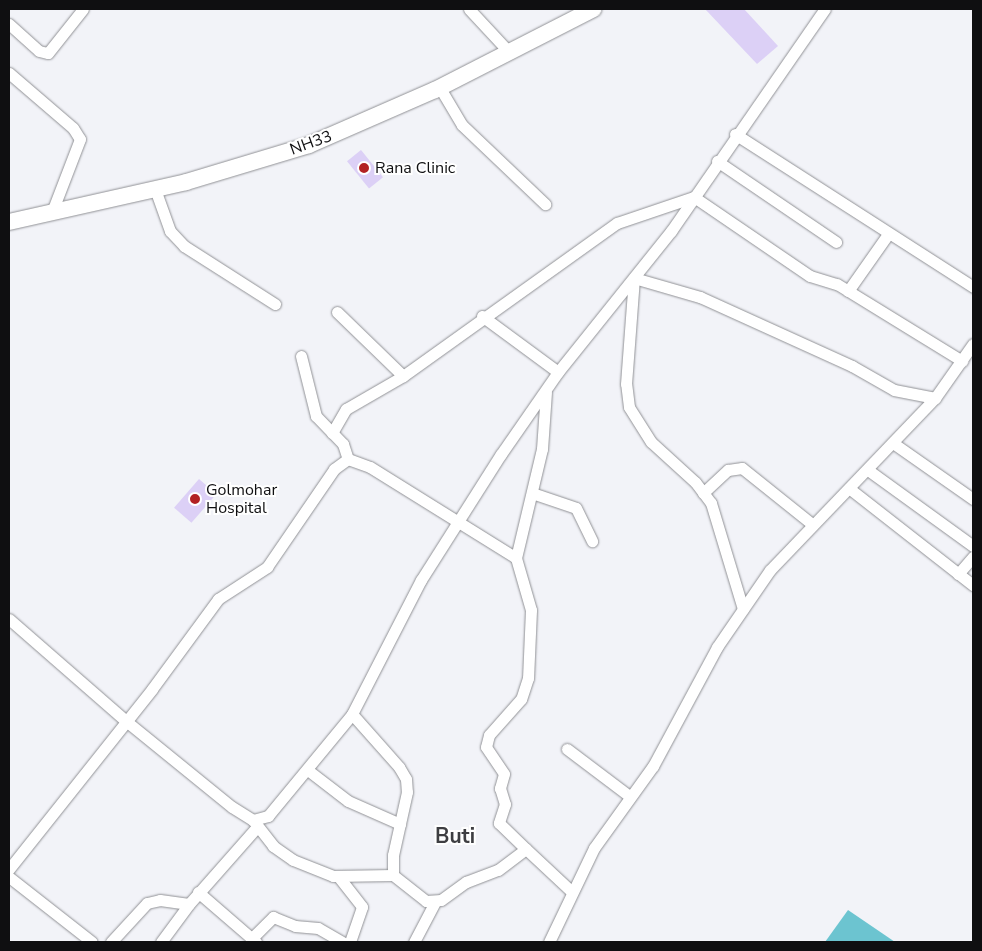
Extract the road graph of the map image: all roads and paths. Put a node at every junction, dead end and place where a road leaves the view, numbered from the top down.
1 (84, 9) edge
2 (469, 9) edge
3 (593, 9) edge
4 (825, 9) edge
5 (9, 24) edge
6 (510, 54) junction
7 (9, 73) edge
8 (440, 88) junction
9 (735, 134) junction
10 (718, 161) junction
11 (155, 189) junction
12 (694, 197) junction
13 (545, 204) dead end
14 (52, 212) junction
15 (9, 222) edge
16 (888, 234) junction
17 (836, 242) dead end
18 (634, 278) junction
19 (973, 287) edge
20 (848, 291) junction
21 (275, 304) dead end
22 (337, 312) dead end
23 (482, 316) junction
24 (973, 344) edge
25 (301, 356) dead end
26 (967, 358) edge
27 (558, 372) junction
28 (403, 376) junction
29 (546, 390) junction
30 (935, 398) junction
31 (332, 433) junction
32 (893, 443) junction
33 (348, 459) junction
34 (868, 470) junction
35 (850, 490) junction
36 (704, 492) junction
37 (532, 493) junction
38 (973, 498) edge
39 (457, 521) junction
40 (812, 524) junction
41 (592, 541) dead end
42 (973, 546) edge
43 (973, 557) edge
44 (516, 558) junction
45 (958, 574) junction
46 (973, 585) edge
47 (743, 610) junction
48 (9, 619) edge
49 (352, 714) junction
50 (126, 721) junction
51 (567, 749) dead end
52 (308, 771) junction
53 (628, 796) junction
54 (255, 824) junction
55 (400, 824) junction
56 (526, 849) junction
57 (9, 869) edge
58 (393, 875) junction
59 (338, 876) junction
60 (9, 877) edge
61 (198, 892) junction
62 (572, 892) junction
63 (435, 902) junction
64 (189, 904) junction
65 (254, 940) edge
66 (92, 942) edge
67 (111, 942) edge
68 (161, 942) edge
69 (342, 942) edge
70 (350, 942) edge
71 (414, 942) edge
72 (549, 942) edge

1 - 5 street
2 - 6 street
3 - 6 main road, NH33
4 - 9 street
6 - 8 main road, NH33
7 - 14 street
8 - 11 main road, NH33
8 - 13 street
9 - 10 street
9 - 16 street
10 - 12 street
10 - 17 street
11 - 14 main road, NH33
11 - 21 street
12 - 18 street
12 - 20 street
12 - 23 street
14 - 15 main road, NH33
16 - 19 street
16 - 20 street
18 - 27 street
18 - 30 street
18 - 36 street
20 - 26 street
22 - 28 street
23 - 27 street
23 - 28 street
24 - 26 street
25 - 31 street
26 - 30 street
27 - 29 street
28 - 31 street
29 - 37 street
29 - 39 street
30 - 32 street
31 - 33 street
32 - 34 street
32 - 38 street
33 - 39 street
33 - 50 street
34 - 35 street
34 - 42 street
35 - 40 street
35 - 45 street
36 - 40 street
36 - 47 street
37 - 41 street
37 - 44 street
39 - 44 street
39 - 49 street
40 - 47 street
43 - 45 street
44 - 56 street
45 - 46 street
47 - 53 street
48 - 50 street
49 - 52 street
49 - 55 street
50 - 54 street
50 - 57 street
51 - 53 street
52 - 54 street
52 - 55 street
53 - 62 street
54 - 59 street
54 - 61 street
55 - 58 street
56 - 62 street
56 - 63 street
58 - 59 street
58 - 63 street
59 - 70 street
60 - 66 street
61 - 64 street
61 - 65 street
62 - 72 street
63 - 71 street
64 - 67 street
64 - 68 street
65 - 69 street

